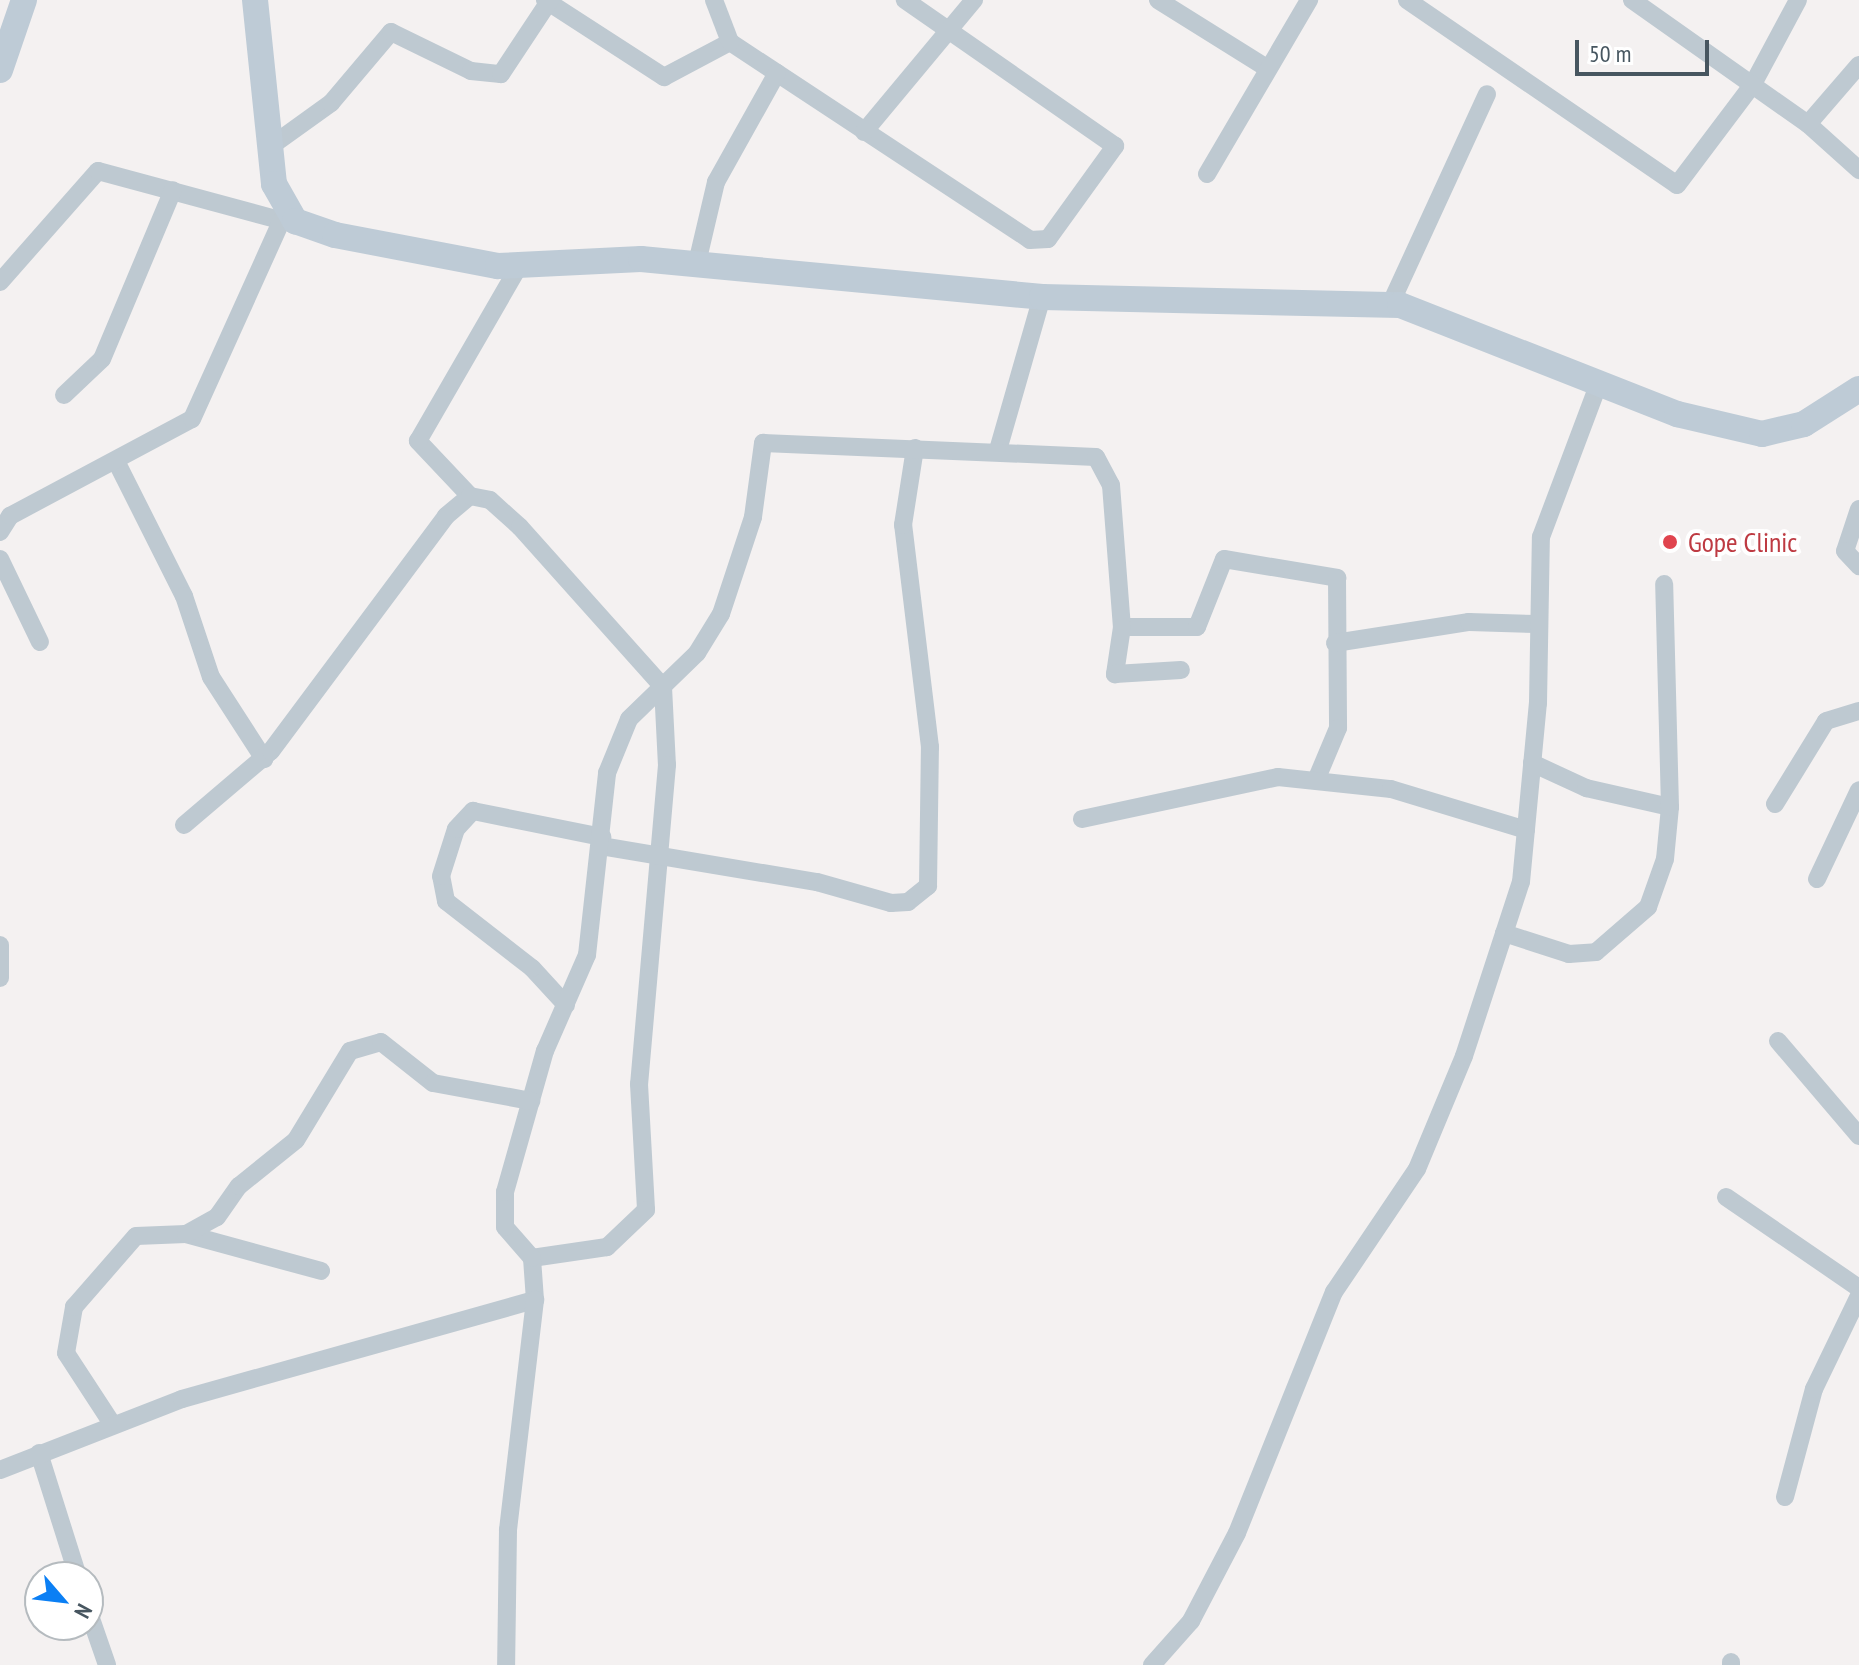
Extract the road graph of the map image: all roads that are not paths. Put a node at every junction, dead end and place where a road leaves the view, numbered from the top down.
1 (24, 0) edge
2 (255, 0) edge
3 (714, 0) edge
4 (905, 0) edge
5 (974, 0) edge
6 (1158, 0) edge
7 (1309, 0) edge
8 (1407, 0) edge
9 (1632, 0) edge
10 (1798, 0) edge
11 (548, 1) edge
12 (951, 30) junction
13 (730, 42) junction
14 (1859, 65) edge
15 (1267, 68) junction
16 (0, 70) edge
17 (777, 73) junction
18 (1753, 84) junction
19 (1487, 94) dead end
20 (1808, 124) junction
21 (864, 132) junction
22 (267, 149) junction
23 (1859, 170) edge
24 (1207, 174) dead end
25 (173, 190) junction
26 (282, 220) junction
27 (315, 230) junction
28 (697, 263) junction
29 (519, 266) junction
30 (0, 282) edge
31 (1042, 297) junction
32 (1390, 305) junction
33 (1599, 383) junction
34 (1859, 389) edge
35 (64, 395) dead end
36 (915, 448) junction
37 (998, 450) junction
38 (116, 461) junction
39 (470, 496) junction
40 (1859, 509) edge
41 (0, 532) edge
42 (0, 559) edge
43 (1859, 566) edge
44 (1664, 584) dead end
45 (1537, 624) junction
46 (1122, 627) junction
47 (40, 642) dead end
48 (1335, 643) junction
49 (1181, 670) dead end
50 (663, 687) junction
51 (1859, 711) edge
52 (264, 759) junction
53 (1532, 763) junction
54 (1317, 778) junction
55 (1859, 790) edge
56 (1775, 804) dead end
57 (1670, 807) junction
58 (1082, 819) dead end
59 (184, 825) dead end
60 (1526, 830) junction
61 (601, 841) junction
62 (659, 857) junction
63 (1817, 879) dead end
64 (1504, 933) junction
65 (0, 945) edge
66 (0, 978) edge
67 (566, 1005) junction
68 (1778, 1041) dead end
69 (531, 1101) junction
70 (1859, 1136) edge
71 (1726, 1197) dead end
72 (186, 1234) junction
73 (532, 1258) junction
74 (321, 1271) dead end
75 (1859, 1288) edge
76 (1859, 1296) edge
77 (535, 1300) junction
78 (111, 1422) junction
79 (39, 1453) junction
80 (0, 1470) edge
81 (1785, 1497) dead end
82 (73, 1561) edge
83 (99, 1641) edge
84 (107, 1665) edge
85 (506, 1665) edge
86 (1152, 1665) edge

1 - 16 main road
2 - 22 main road
3 - 13 street
4 - 12 street
5 - 12 street
6 - 15 street
7 - 15 street
8 - 18 street
9 - 18 street
10 - 18 street
11 - 13 street
11 - 22 street
12 - 21 street
12 - 21 street
13 - 17 street
14 - 20 street
15 - 24 street
17 - 21 street
17 - 28 street
18 - 20 street
19 - 32 street
20 - 23 street
22 - 27 main road
25 - 26 street
25 - 30 street
25 - 35 street
26 - 27 street
26 - 38 street
27 - 29 main road
28 - 29 main road
28 - 31 main road
29 - 39 street
31 - 32 main road
31 - 37 street
32 - 33 main road
33 - 34 main road
33 - 45 street
36 - 37 street
36 - 50 street
36 - 62 street
37 - 46 street
38 - 41 street
38 - 52 street
39 - 50 street
39 - 52 street
40 - 43 street
42 - 47 street
44 - 57 street
45 - 48 street
45 - 53 street
46 - 48 street
46 - 49 street
48 - 54 street
50 - 61 street
50 - 62 street
51 - 56 street
52 - 59 street
53 - 57 street
53 - 60 street
54 - 58 street
54 - 60 street
55 - 63 street
57 - 64 street
60 - 64 street
61 - 62 street
61 - 67 street
61 - 67 street
62 - 73 street
64 - 86 street
65 - 66 street
67 - 69 street
68 - 70 street
69 - 72 street
69 - 73 street
71 - 75 street
72 - 74 street
72 - 78 street
73 - 77 street
76 - 81 street
77 - 78 street
77 - 85 street
78 - 79 street
79 - 80 street
79 - 82 street
83 - 84 street

